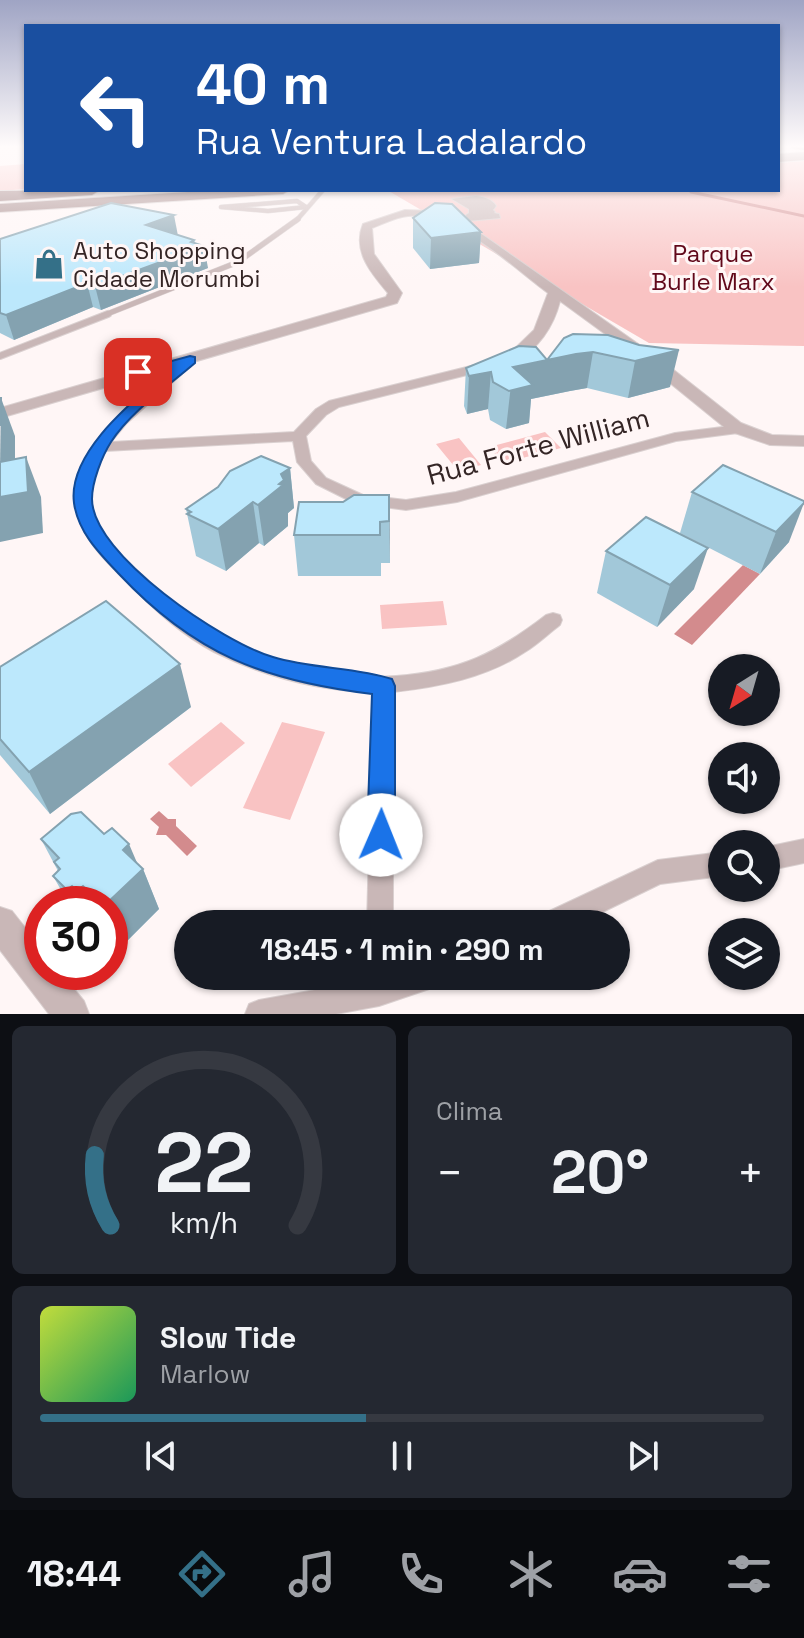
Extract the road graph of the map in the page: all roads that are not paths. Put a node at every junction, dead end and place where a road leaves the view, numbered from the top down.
1 (58, 192) edge
2 (247, 192) edge
3 (321, 192) edge
4 (4, 196) edge
5 (486, 206) junction
6 (221, 207) joint
7 (0, 208) edge
8 (498, 217) dead end
9 (555, 291) junction
10 (623, 340) junction
11 (600, 345) edge
12 (541, 355) edge
13 (0, 356) edge
14 (190, 360) junction
15 (510, 361) junction
16 (0, 413) edge
17 (738, 429) junction
18 (299, 436) junction
19 (804, 441) edge
20 (100, 447) junction
21 (553, 620) dead end
22 (383, 686) junction
23 (804, 851) edge
24 (780, 856) edge
25 (708, 866) edge
26 (380, 910) edge
27 (577, 910) edge
28 (0, 923) edge
29 (355, 990) edge
30 (71, 1014) edge
31 (259, 1014) edge

1 - 4 highway
2 - 7 main road
3 - 13 lane
5 - 5 street
5 - 8 street
6 - 6 lane
9 - 10 street
9 - 14 street
9 - 15 street
10 - 11 street
10 - 17 street
12 - 15 street
14 - 16 street
14 - 20 street
15 - 18 street
17 - 18 street, Rua Forte William
17 - 19 street
18 - 20 street
20 - 22 street
21 - 22 street
22 - 26 street
23 - 24 street
25 - 27 street
28 - 30 street
29 - 31 street

